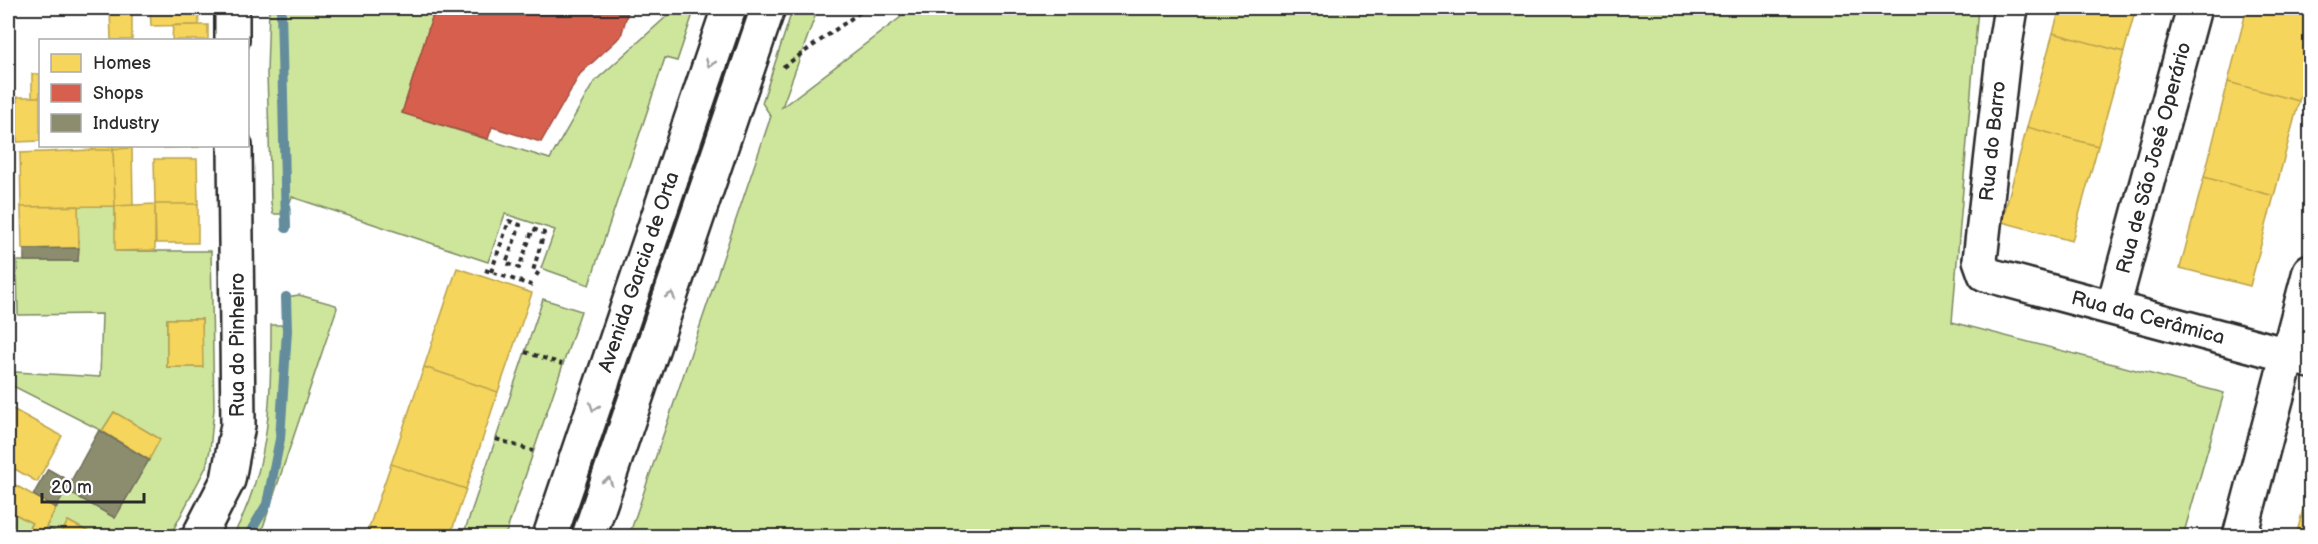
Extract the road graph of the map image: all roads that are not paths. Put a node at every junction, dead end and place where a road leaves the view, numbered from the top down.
1 (232, 8) edge
2 (729, 8) edge
3 (768, 8) edge
4 (2011, 8) edge
5 (2194, 8) edge
6 (232, 39) edge
7 (235, 147) edge
8 (2310, 271) edge
9 (1985, 274) joint
10 (2113, 308) junction
11 (2299, 358) edge
12 (199, 537) edge
13 (550, 537) edge
14 (589, 537) edge
15 (2240, 537) edge

1 - 6 street
2 -> 13 street, Avenida Garcia de Orta
14 -> 3 street, Avenida Garcia de Orta
4 - 9 street, Rua do Barro
5 - 10 street, Rua de São José Operário
7 - 12 street, Rua do Pinheiro
8 - 11 street
9 - 10 street, Rua da Cerâmica
10 - 11 street, Rua da Cerâmica
11 - 15 street

